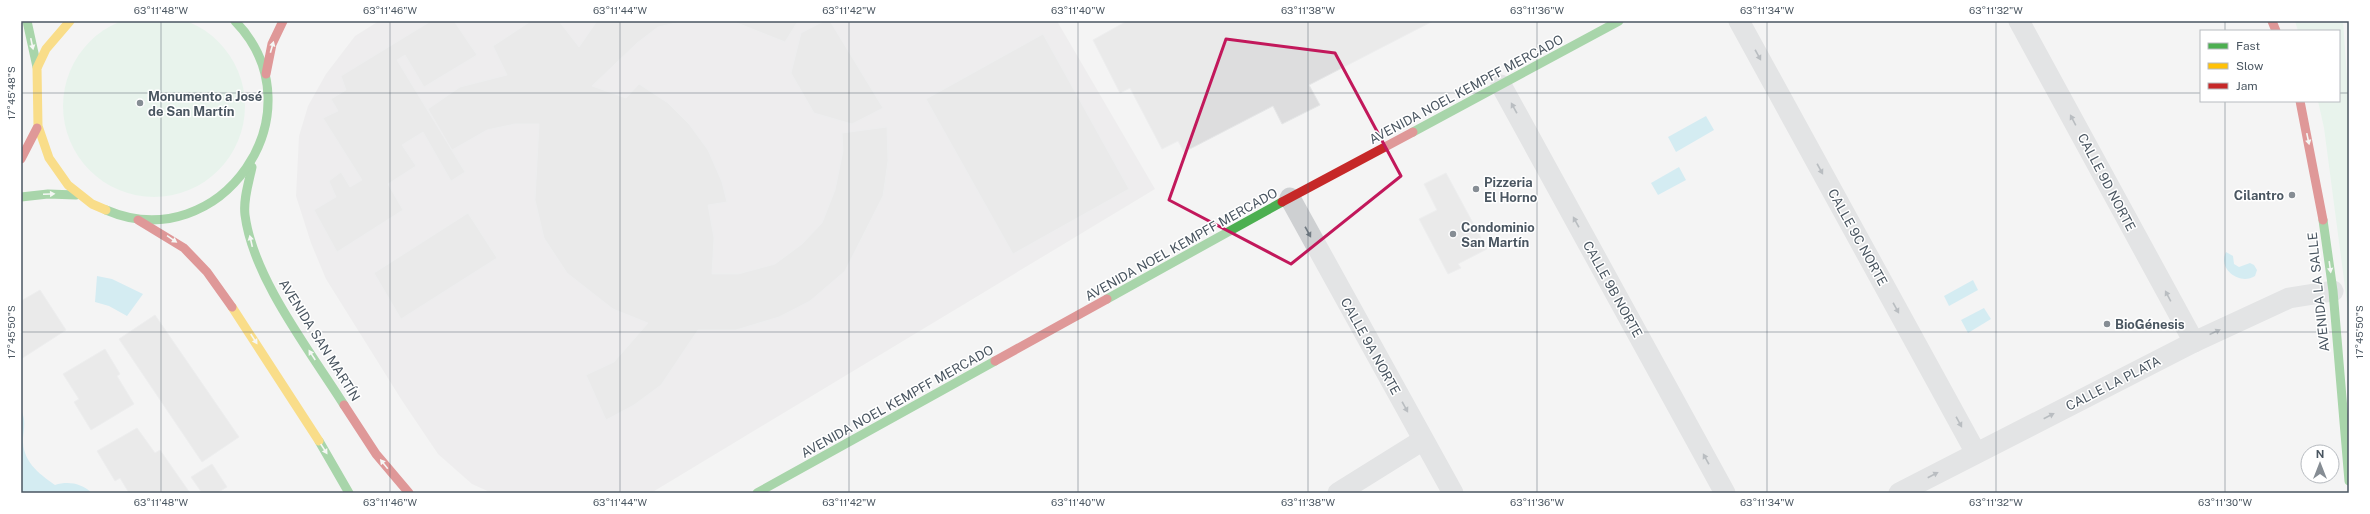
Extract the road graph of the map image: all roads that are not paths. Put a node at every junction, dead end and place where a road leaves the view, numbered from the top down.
1 (27, 21) edge
2 (70, 21) edge
3 (235, 21) edge
4 (283, 21) edge
5 (1619, 21) edge
6 (1739, 21) edge
7 (2019, 21) edge
8 (37, 67) junction
9 (265, 75) junction
10 (1501, 85) junction
11 (2300, 102) edge
12 (37, 128) junction
13 (21, 159) edge
14 (253, 162) junction
15 (76, 195) junction
16 (21, 197) edge
17 (1290, 198) junction
18 (138, 220) junction
19 (2333, 291) junction
20 (2194, 342) junction
21 (1423, 440) junction
22 (1976, 453) junction
23 (2349, 481) edge
24 (349, 493) edge
25 (409, 493) edge
26 (757, 493) edge
27 (1338, 493) edge
28 (1453, 493) edge
29 (1725, 493) edge
30 (1899, 493) edge

1 -> 8 main road
2 - 8 main road
3 - 9 main road
9 -> 4 main road
5 - 10 main road, AVENIDA NOEL KEMPFF MERCADO
6 -> 22 street, CALLE 9C NORTE
20 -> 7 street, CALLE 9D NORTE
8 - 12 main road
9 - 14 main road
10 - 17 main road, AVENIDA NOEL KEMPFF MERCADO
29 -> 10 street, CALLE 9B NORTE
11 -> 19 main road, AVENIDA LA SALLE
12 - 13 main road
12 - 15 main road
14 - 18 main road
25 -> 14 main road, AVENIDA SAN MARTÍN
16 -> 15 main road
15 - 18 main road
17 -> 21 street, CALLE 9A NORTE
17 - 26 main road, AVENIDA NOEL KEMPFF MERCADO
18 -> 24 main road
20 -> 19 street, CALLE LA PLATA
19 - 23 main road, AVENIDA LA SALLE
22 -> 20 street, CALLE LA PLATA
21 - 27 street
21 - 28 street, CALLE 9A NORTE
30 -> 22 street, CALLE LA PLATA

